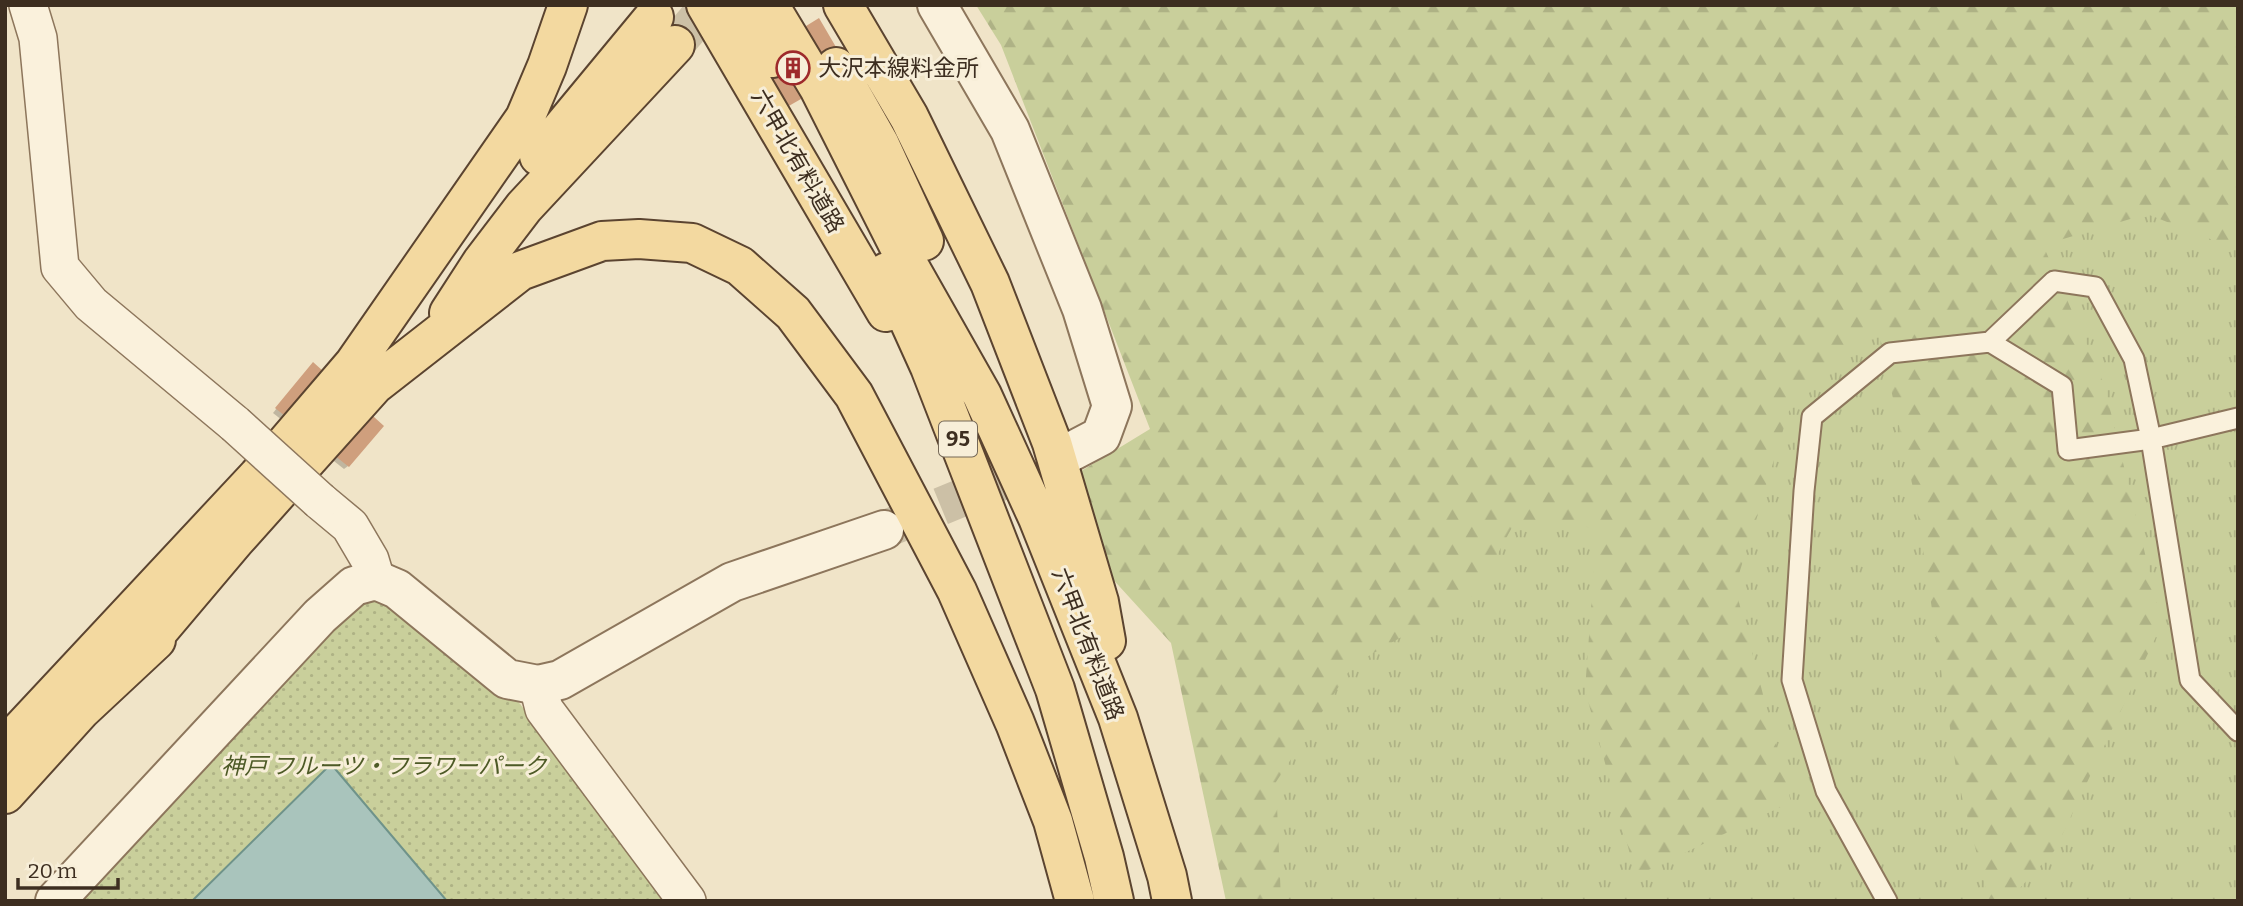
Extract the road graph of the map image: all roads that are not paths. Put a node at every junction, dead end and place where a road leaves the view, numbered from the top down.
1 (28, 5) edge
2 (568, 5) edge
3 (706, 5) edge
4 (738, 5) edge
5 (769, 5) edge
6 (798, 5) edge
7 (843, 5) edge
8 (937, 5) edge
9 (408, 289) junction
10 (430, 341) junction
11 (1990, 342) junction
12 (982, 396) junction
13 (2238, 418) edge
14 (953, 426) junction
15 (2151, 439) junction
16 (1061, 457) tunnel mouth
17 (884, 530) tunnel mouth
18 (376, 580) junction
19 (123, 645) junction
20 (538, 685) junction
21 (1118, 718) junction
22 (2238, 732) edge
23 (5, 747) edge
24 (5, 794) edge
25 (55, 901) edge
26 (687, 901) edge
27 (1075, 901) edge
28 (1114, 901) edge
29 (1172, 901) edge
30 (1887, 901) edge

1 - 18 street, bridge
2 - 9 main road
3 - 14 main road, 六甲北有料道路 / 95
4 - 14 main road, 六甲北有料道路 / 95
5 - 12 main road, 六甲北有料道路 / 95
6 - 12 main road, 六甲北有料道路 / 95
7 - 21 main road
8 - 16 street
9 - 10 main road
9 - 19 main road
10 - 19 main road
10 - 27 main road
11 - 15 lane
11 - 15 lane
11 - 30 lane
12 - 21 main road, 六甲北有料道路 / 95
13 - 15 lane
14 - 28 main road, 六甲北有料道路 / 95
15 - 22 lane
17 - 20 street
18 - 20 street
18 - 25 street
19 - 23 main road
19 - 24 main road
20 - 26 street
21 - 29 main road, 六甲北有料道路 / 95

